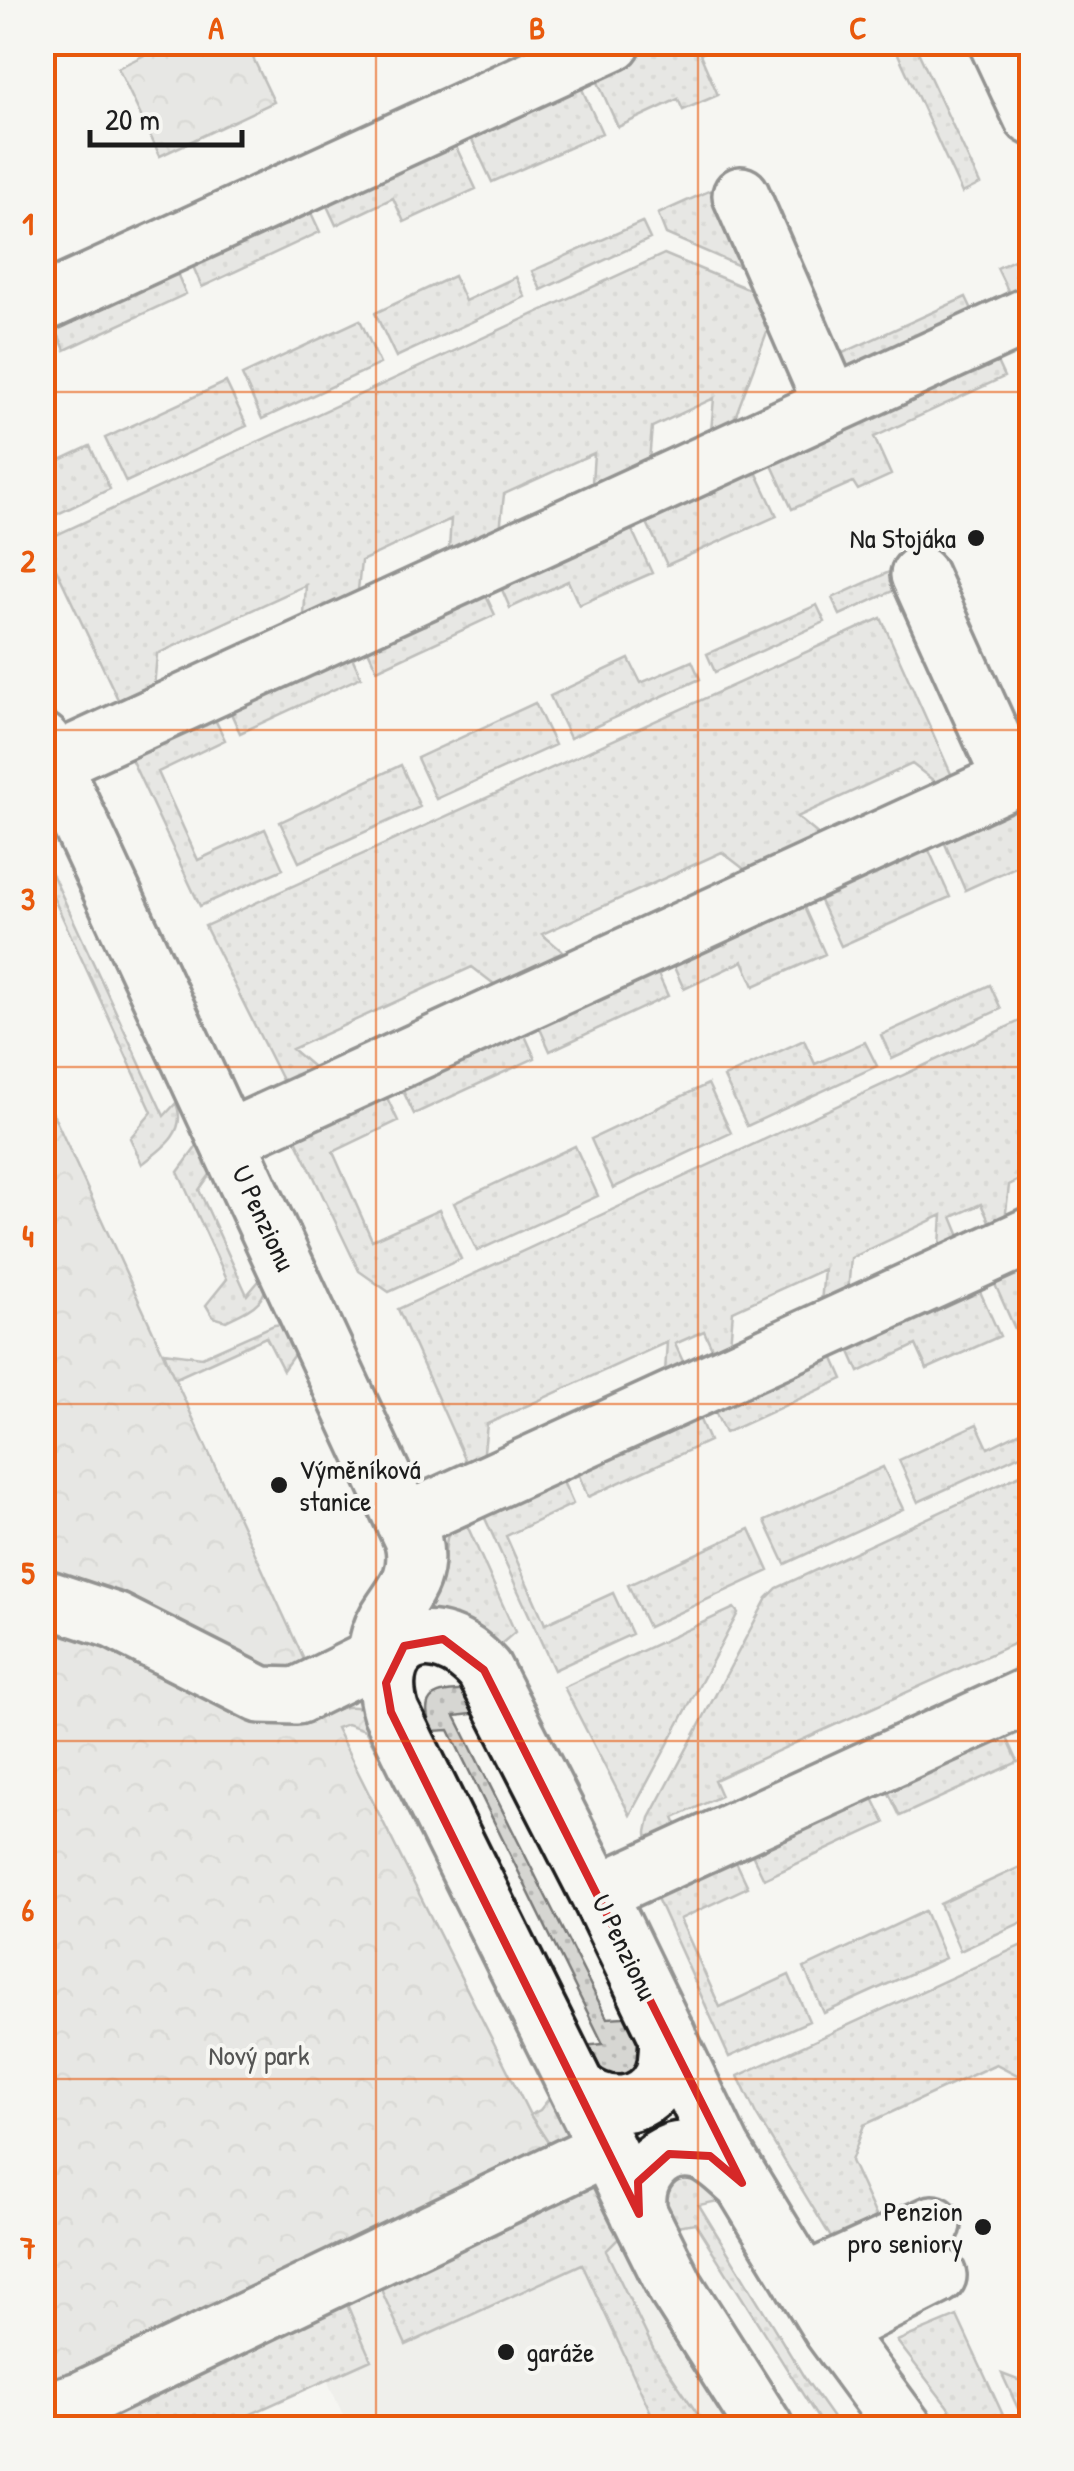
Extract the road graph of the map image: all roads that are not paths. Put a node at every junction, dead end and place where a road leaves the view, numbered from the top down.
1 (613, 42) edge
2 (998, 42) edge
3 (1032, 117) edge
4 (740, 194) dead end
5 (42, 304) edge
6 (1032, 314) edge
7 (832, 404) junction
8 (919, 575) dead end
9 (48, 752) edge
10 (1022, 774) edge
11 (227, 1139) junction
12 (1032, 1234) edge
13 (404, 1522) junction
14 (42, 1598) edge
15 (382, 1679) junction
16 (1032, 1694) edge
17 (598, 1893) junction
18 (668, 2036) junction
19 (578, 2088) junction
20 (594, 2154) dead end
21 (742, 2183) junction
22 (638, 2214) junction
23 (803, 2283) junction
24 (832, 2330) junction
25 (42, 2412) edge
26 (765, 2428) edge
27 (904, 2428) edge

1 - 5 street
2 - 3 street
4 - 7 street
6 - 7 street
7 - 9 street
8 - 10 street
9 - 11 street, U Penzionu
10 - 11 street
11 - 13 street, U Penzionu
12 - 13 street
13 - 15 street, U Penzionu
14 - 15 street
15 - 17 street, U Penzionu
15 - 19 street
16 - 17 street
17 - 18 street, U Penzionu
18 - 19 street
18 - 21 street, U Penzionu
19 - 22 street
20 - 25 street
21 - 22 street
21 - 23 street
22 - 26 street
23 - 24 street
23 - 24 street
24 - 27 street

